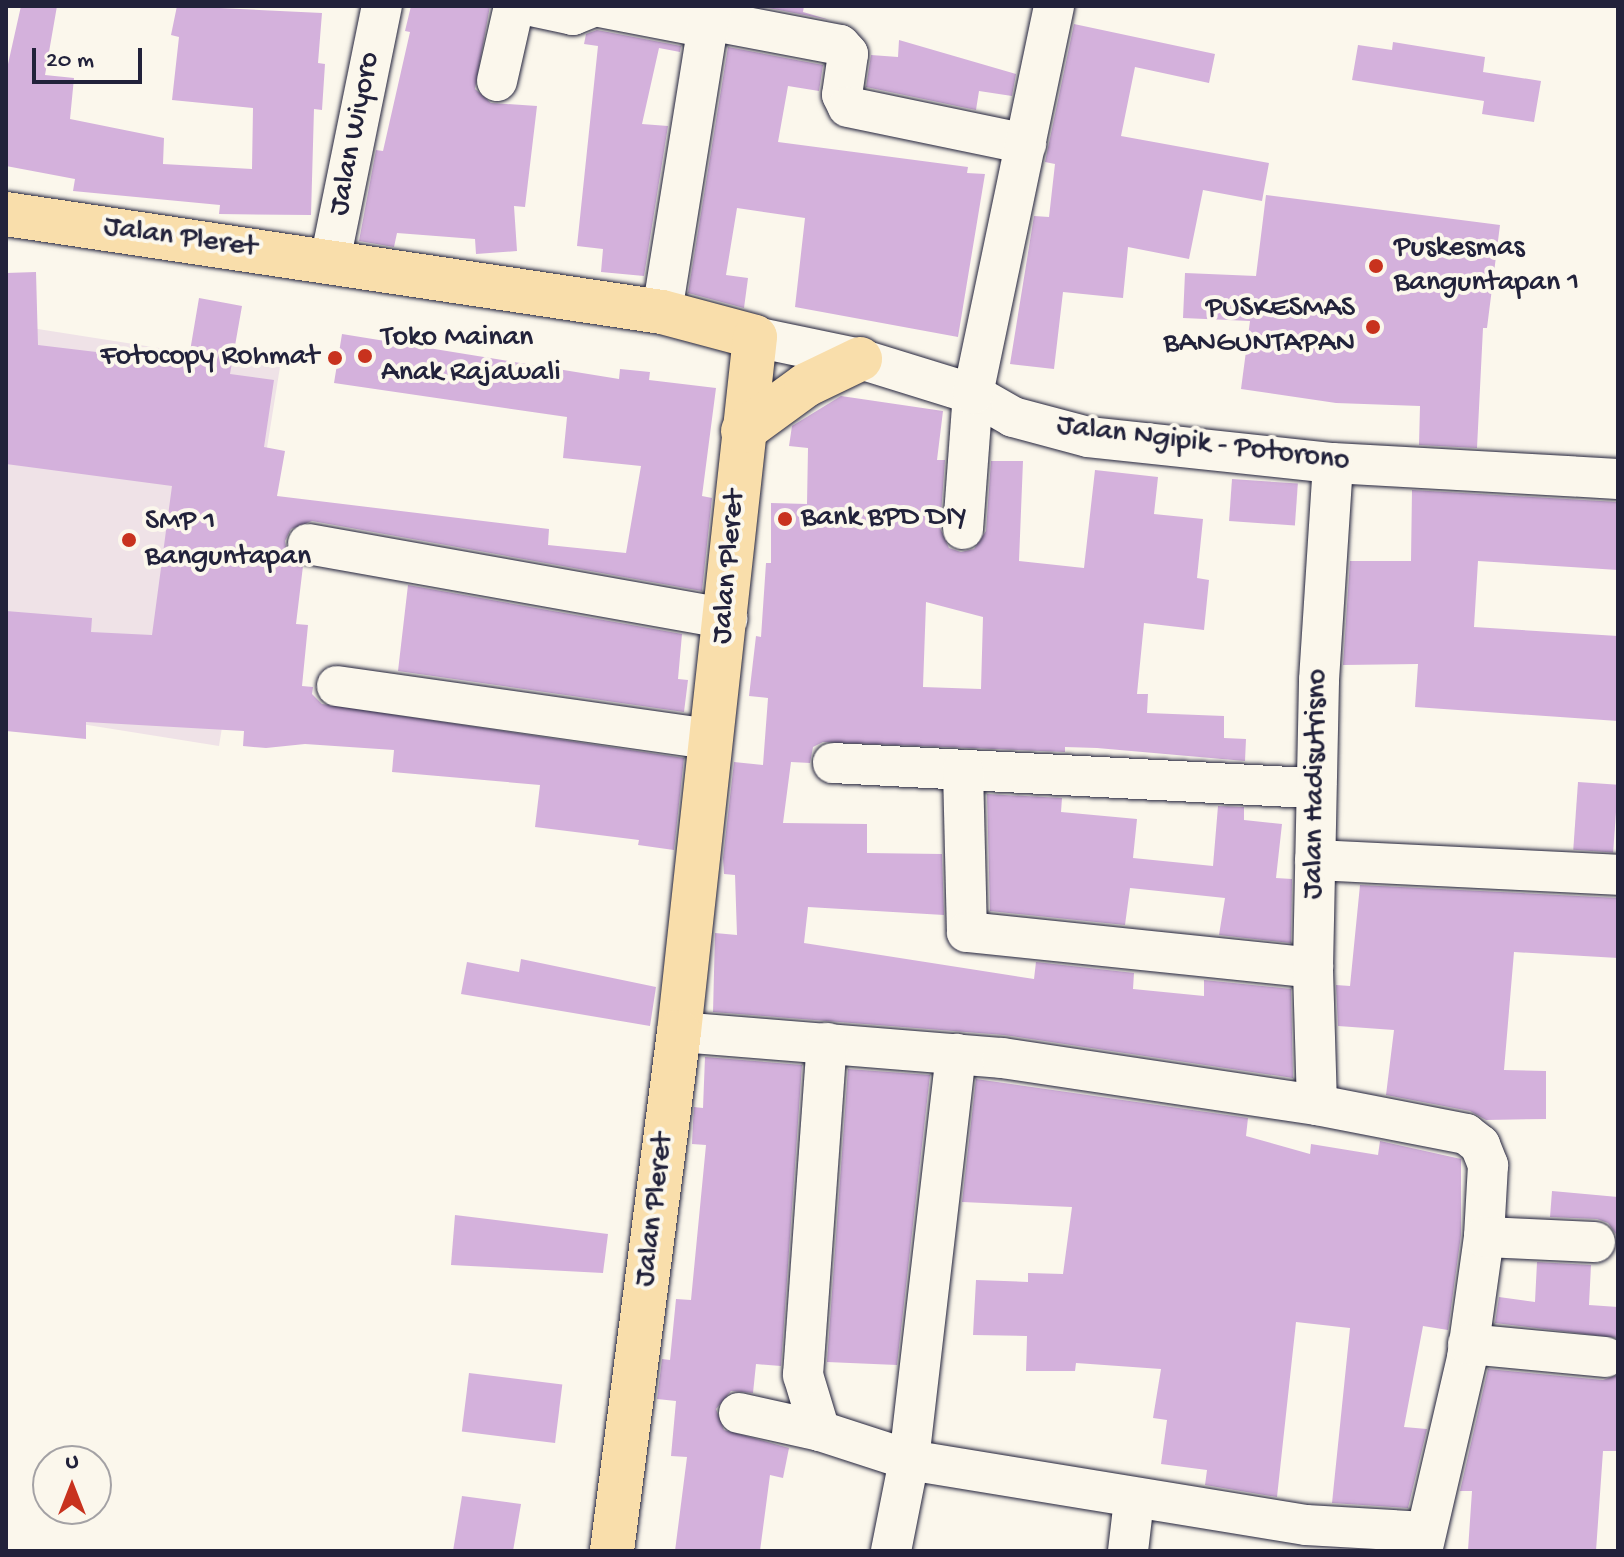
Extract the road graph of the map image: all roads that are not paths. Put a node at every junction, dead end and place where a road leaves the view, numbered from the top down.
1 (382, 6) edge
2 (514, 6) edge
3 (531, 6) edge
4 (1054, 6) edge
5 (710, 18) edge
6 (497, 81) dead end
7 (1026, 144) junction
8 (6, 214) edge
9 (330, 261) junction
10 (662, 312) junction
11 (755, 337) junction
12 (860, 359) junction
13 (973, 394) junction
14 (743, 431) junction
15 (1333, 463) junction
16 (1618, 479) edge
17 (963, 529) dead end
18 (308, 544) dead end
19 (727, 619) junction
20 (337, 686) dead end
21 (711, 739) junction
22 (833, 763) dead end
23 (963, 770) junction
24 (1316, 788) junction
25 (1315, 860) junction
26 (1618, 875) edge
27 (1313, 968) junction
28 (679, 1032) junction
29 (827, 1043) junction
30 (956, 1054) junction
31 (1317, 1105) junction
32 (1484, 1237) junction
33 (1595, 1242) dead end
34 (1468, 1344) junction
35 (1605, 1357) dead end
36 (739, 1413) dead end
37 (820, 1431) junction
38 (909, 1460) junction
39 (1134, 1500) junction
40 (1424, 1541) edge
41 (612, 1551) edge
42 (891, 1551) edge
43 (1128, 1551) edge

1 - 9 street, Jalan Wiyoro
2 - 6 street
3 - 5 street
4 - 7 street
5 - 7 street
5 - 10 street
7 - 13 street
8 - 9 main road, Jalan Pleret
9 - 10 main road, Jalan Pleret
10 - 11 main road, Jalan Pleret
11 - 12 street, Jalan Ngipik - Potorono
11 - 14 main road, Jalan Pleret
12 - 13 street, Jalan Ngipik - Potorono
12 - 14 main road
13 - 15 street, Jalan Ngipik - Potorono
13 - 17 street
14 - 19 main road, Jalan Pleret
15 - 16 street, Jalan Ngipik - Potorono
15 - 24 street, Jalan Hadisutrisno
18 - 19 street
19 - 21 main road, Jalan Pleret
20 - 21 street
21 - 28 main road, Jalan Pleret
22 - 23 street
23 - 24 street
23 - 27 street
24 - 25 street, Jalan Hadisutrisno
25 - 26 street
25 - 27 street, Jalan Hadisutrisno
27 - 31 street, Jalan Hadisutrisno
28 - 29 street
28 - 41 main road, Jalan Pleret
29 - 30 street
29 - 37 street
30 - 31 street
30 - 38 street
31 - 32 street
32 - 33 street
32 - 34 street
34 - 35 street
34 - 40 street
36 - 37 street
37 - 38 street
38 - 39 street
38 - 42 street
39 - 40 street
39 - 43 street

